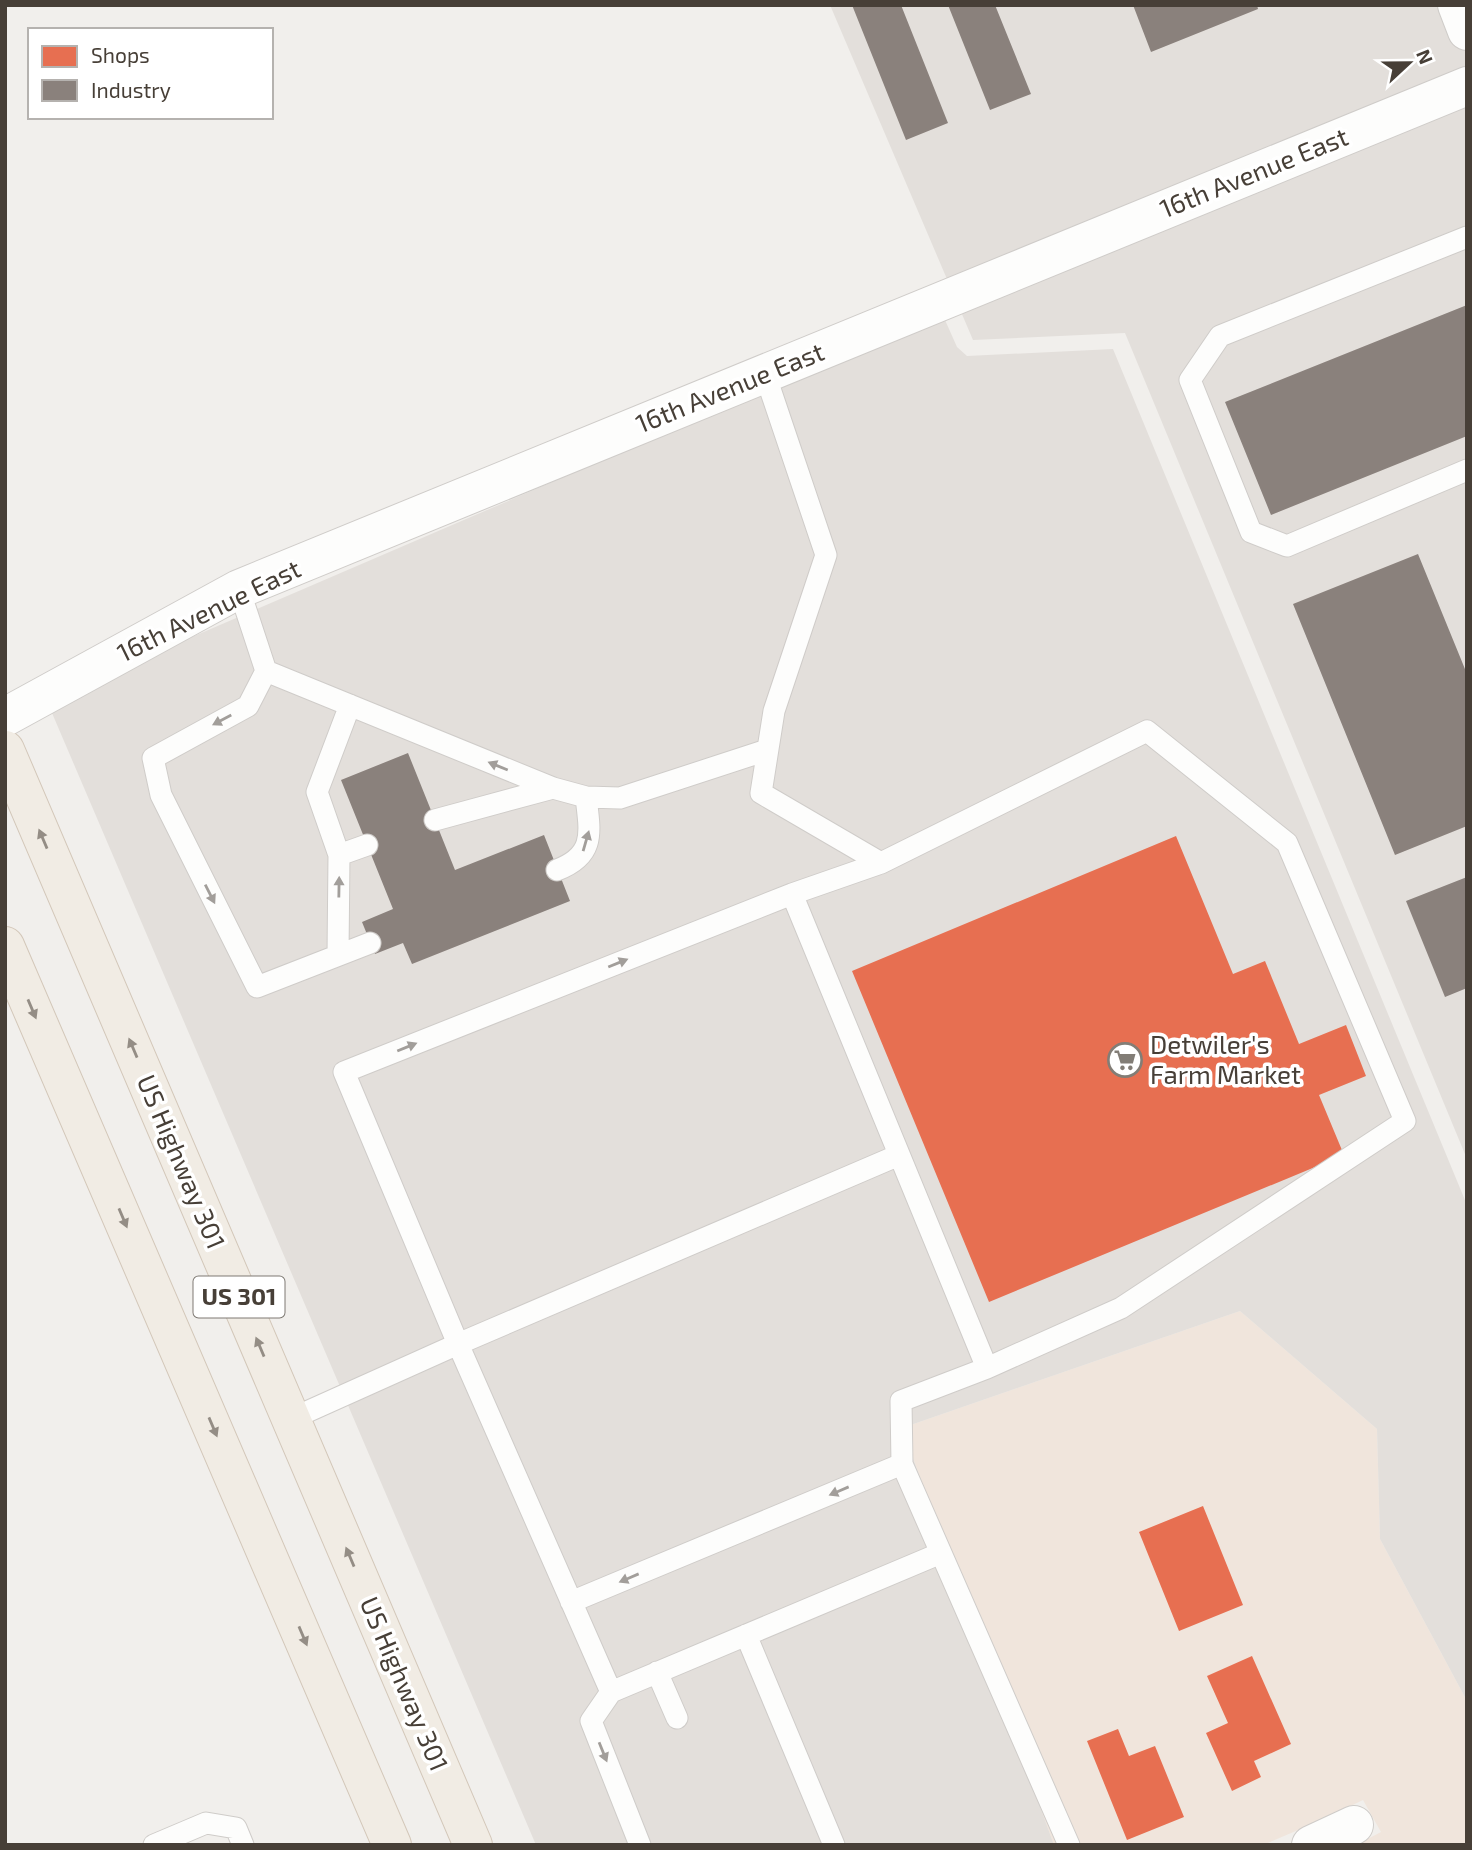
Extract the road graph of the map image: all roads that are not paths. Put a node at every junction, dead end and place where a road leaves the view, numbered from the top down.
1 (1457, 5) edge
2 (1467, 31) edge
3 (1467, 86) edge
4 (1467, 237) edge
5 (765, 374) junction
6 (1467, 470) edge
7 (239, 589) junction
8 (266, 671) junction
9 (350, 705) junction
10 (5, 717) edge
11 (5, 750) edge
12 (767, 750) junction
13 (553, 788) junction
14 (586, 797) junction
15 (435, 820) dead end
16 (367, 845) dead end
17 (339, 855) junction
18 (881, 863) junction
19 (557, 870) dead end
20 (792, 894) junction
21 (370, 943) dead end
22 (5, 946) edge
23 (338, 956) junction
24 (899, 1155) junction
25 (458, 1344) junction
26 (987, 1368) junction
27 (291, 1419) junction
28 (902, 1464) junction
29 (941, 1553) junction
30 (571, 1602) junction
31 (746, 1635) junction
32 (657, 1672) junction
33 (611, 1692) junction
34 (677, 1718) dead end
35 (1354, 1825) dead end
36 (155, 1845) edge
37 (243, 1845) edge
38 (392, 1845) edge
39 (473, 1845) edge
40 (640, 1845) edge
41 (834, 1845) edge
42 (1069, 1845) edge
43 (1311, 1845) edge

1 - 2 street
3 - 5 street, 16th Avenue East
4 - 6 lane
5 - 7 street, 16th Avenue East
5 - 12 lane
7 - 8 lane
7 - 10 street, 16th Avenue East
8 - 9 lane
8 -> 23 lane
13 -> 9 lane
9 - 17 lane
27 -> 11 main road, US Highway 301 / US 301
12 - 14 lane
12 - 18 lane
13 - 14 lane
13 - 15 lane
19 -> 14 lane
16 - 17 lane
23 -> 17 lane
18 - 20 lane
18 - 26 lane
20 - 24 lane
25 -> 20 lane
21 - 23 lane
22 -> 38 main road, US 301
24 - 25 lane
24 - 26 lane
25 - 27 lane
25 - 30 lane
26 - 28 lane
39 -> 27 main road, US Highway 301 / US 301
28 - 29 lane
28 -> 30 lane
29 - 31 lane
29 - 42 lane
30 - 33 lane
31 - 32 lane
31 - 41 lane
32 - 33 lane
32 - 34 lane
33 -> 40 lane
35 - 43 street
36 - 37 lane

